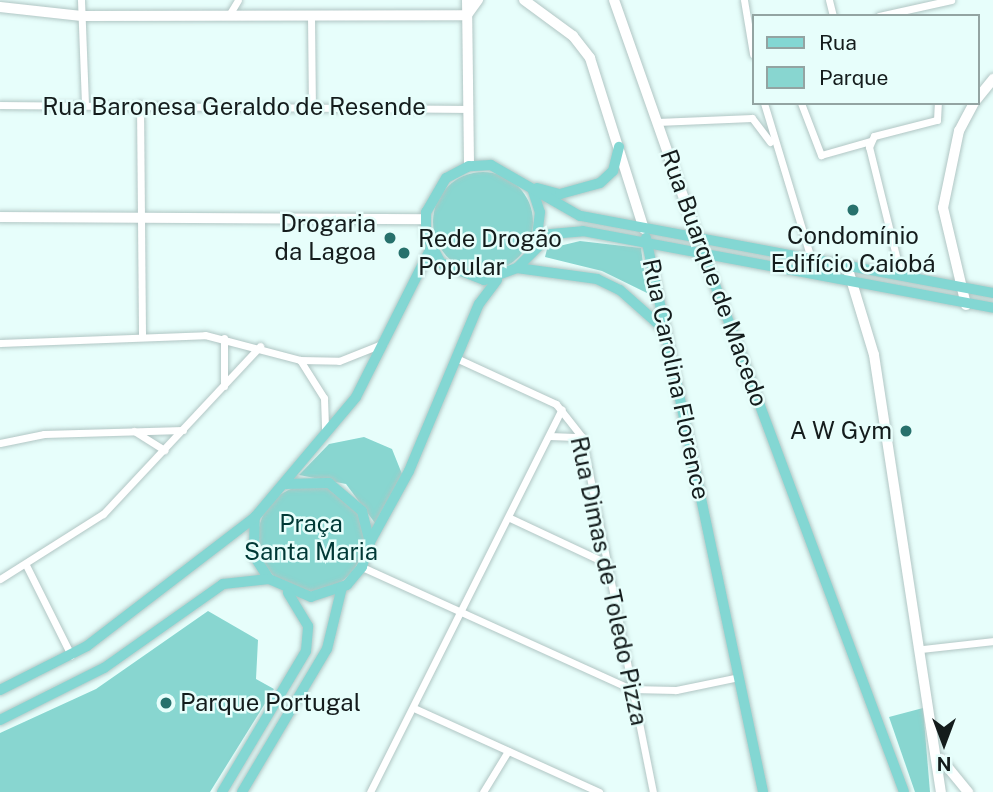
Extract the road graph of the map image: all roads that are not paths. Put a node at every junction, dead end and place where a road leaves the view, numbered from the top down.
1 (81, 0) edge
2 (238, 0) edge
3 (467, 0) edge
4 (478, 0) edge
5 (524, 0) edge
6 (614, 0) edge
7 (744, 0) edge
8 (951, 0) edge
9 (0, 6) edge
10 (927, 6) junction
11 (889, 14) edge
12 (929, 14) edge
13 (229, 15) junction
14 (467, 15) junction
15 (82, 16) junction
16 (311, 16) junction
17 (752, 48) edge
18 (991, 83) edge
19 (979, 97) edge
20 (140, 104) junction
21 (0, 105) edge
22 (85, 105) junction
23 (764, 105) edge
24 (802, 105) edge
25 (938, 105) edge
26 (973, 105) edge
27 (312, 107) junction
28 (468, 109) junction
29 (657, 122) junction
30 (869, 144) junction
31 (620, 147) junction
32 (774, 148) junction
33 (469, 166) junction
34 (530, 188) junction
35 (0, 217) edge
36 (140, 218) junction
37 (425, 219) junction
38 (644, 229) junction
39 (698, 239) junction
40 (647, 243) junction
41 (537, 246) junction
42 (431, 248) junction
43 (703, 253) junction
44 (811, 259) junction
45 (847, 266) junction
46 (517, 268) junction
47 (901, 276) junction
48 (497, 280) junction
49 (853, 283) junction
50 (963, 288) junction
51 (993, 293) edge
52 (966, 305) junction
53 (993, 308) edge
54 (667, 331) junction
55 (142, 336) junction
56 (224, 338) junction
57 (387, 341) junction
58 (0, 343) edge
59 (260, 346) junction
60 (456, 358) junction
61 (300, 360) junction
62 (224, 386) junction
63 (562, 409) junction
64 (134, 430) junction
65 (183, 430) junction
66 (325, 435) junction
67 (549, 436) junction
68 (582, 437) junction
69 (0, 443) edge
70 (164, 450) junction
71 (284, 484) junction
72 (255, 517) junction
73 (510, 518) junction
74 (370, 542) junction
75 (606, 563) junction
76 (26, 565) junction
77 (362, 567) junction
78 (0, 579) edge
79 (269, 579) junction
80 (342, 587) junction
81 (286, 591) junction
82 (462, 615) junction
83 (993, 641) edge
84 (922, 649) junction
85 (71, 655) junction
86 (739, 677) junction
87 (631, 689) junction
88 (0, 690) edge
89 (416, 709) junction
90 (0, 720) edge
91 (508, 751) junction
92 (940, 757) junction
93 (584, 789) edge
94 (222, 792) edge
95 (242, 792) edge
96 (370, 792) edge
97 (483, 792) edge
98 (599, 792) edge
99 (653, 792) edge
100 (762, 792) edge
101 (904, 792) edge
102 (941, 792) edge
103 (968, 792) edge

1 - 15 street
2 - 13 street
3 - 14 street
4 - 14 street
5 - 31 street, Rua Carolina Florence
6 - 29 street, Rua Buarque de Macedo
7 - 17 street
8 - 10 street
9 - 15 street
10 - 11 street
10 - 12 street
13 - 15 street
13 - 16 street
14 - 16 street
14 - 28 street
15 - 22 street
16 - 27 street
18 - 19 street
20 - 22 street, Rua Baronesa Geraldo de Resende
20 - 27 street, Rua Baronesa Geraldo de Resende
20 - 36 street
21 - 22 street, Rua Baronesa Geraldo de Resende
23 - 32 street
24 - 30 street
25 - 30 street
26 - 50 street
27 - 28 street, Rua Baronesa Geraldo de Resende
28 - 33 street
29 - 32 street
29 - 39 street, Rua Buarque de Macedo
30 - 47 street
31 - 34 main road
31 - 38 street, Rua Carolina Florence
32 - 44 street
33 - 34 main road
33 - 37 main road
34 - 38 main road
34 - 41 main road
35 - 36 street
36 - 37 street
36 - 55 street
37 - 42 main road
38 - 39 main road
38 - 40 main road, Rua Carolina Florence
39 - 43 main road, Rua Buarque de Macedo
39 - 44 main road
40 - 41 main road
40 - 43 main road
40 - 54 main road, Rua Carolina Florence
41 - 46 main road
42 - 48 main road
42 - 57 main road
43 - 49 main road
43 - 101 main road, Rua Buarque de Macedo
44 - 45 main road
45 - 47 main road
45 - 49 street
46 - 48 main road
46 - 54 main road
47 - 50 main road
48 - 60 main road
49 - 52 main road
49 - 84 street
50 - 51 main road
50 - 52 street
52 - 53 main road
54 - 86 main road, Rua Carolina Florence
55 - 56 street
55 - 58 street
56 - 59 street
56 - 62 street
57 - 61 street
57 - 66 main road
59 - 61 street
59 - 62 street
60 - 63 street, Rua Dimas de Toledo Pizza
60 - 74 main road
61 - 66 street
62 - 65 street
63 - 67 street
63 - 68 street, Rua Dimas de Toledo Pizza
64 - 65 street
64 - 69 street
64 - 70 street
65 - 70 street
66 - 71 main road
67 - 68 street
67 - 73 street
68 - 75 street, Rua Dimas de Toledo Pizza
70 - 76 street
71 - 72 main road
71 - 74 main road
72 - 79 main road
72 - 85 main road
73 - 75 street
73 - 82 street
74 - 77 main road
75 - 87 street, Rua Dimas de Toledo Pizza
76 - 78 street
76 - 85 street
77 - 80 main road
77 - 82 street
79 - 81 main road
79 - 90 main road
80 - 81 main road
80 - 95 main road
81 - 94 main road
82 - 87 street
82 - 89 street
83 - 84 street
84 - 92 street
85 - 88 main road
86 - 87 street
86 - 100 main road, Rua Carolina Florence
87 - 99 street, Rua Dimas de Toledo Pizza
89 - 91 street
89 - 96 street
91 - 93 street
91 - 97 street
92 - 102 street
92 - 103 street
93 - 98 street

